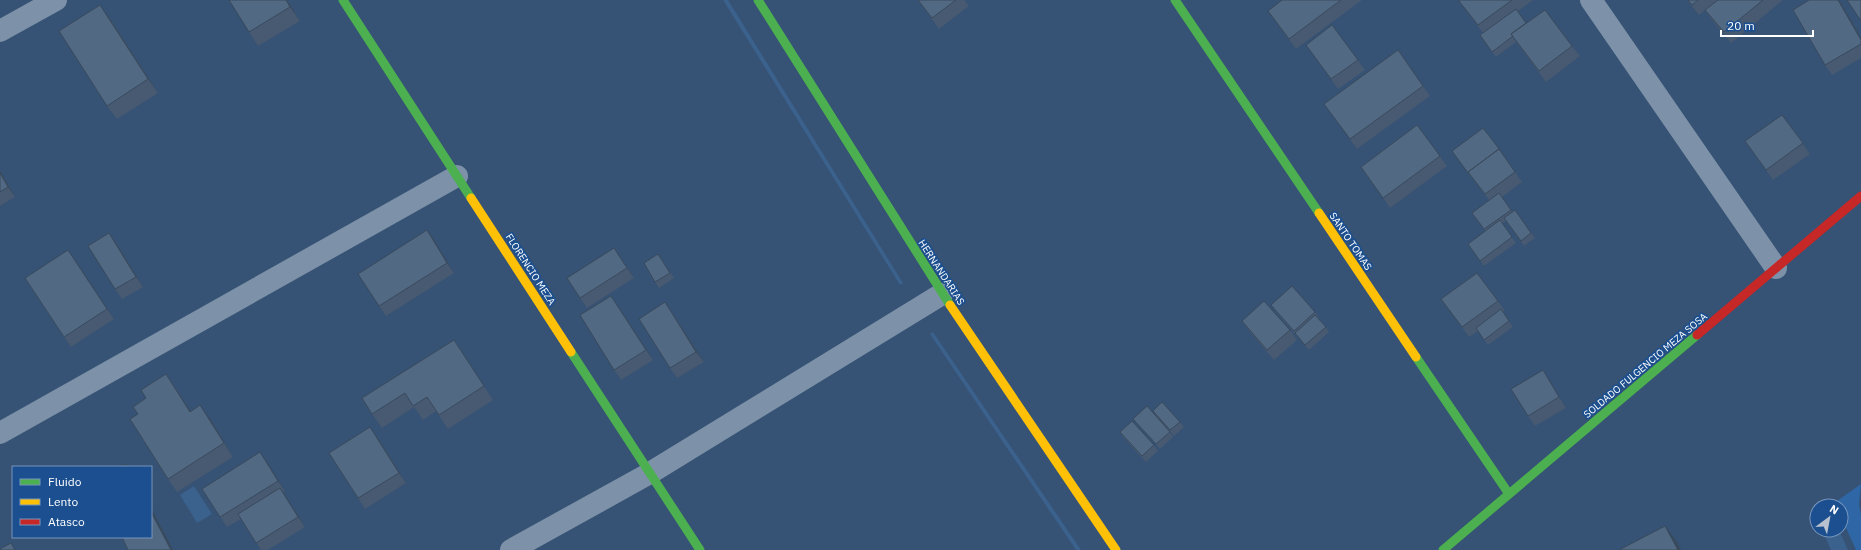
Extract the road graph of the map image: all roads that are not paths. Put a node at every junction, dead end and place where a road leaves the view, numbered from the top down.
1 (56, 0) edge
2 (343, 0) edge
3 (758, 0) edge
4 (1175, 0) edge
5 (1591, 0) edge
6 (0, 31) edge
7 (457, 176) junction
8 (1861, 196) edge
9 (1776, 268) junction
10 (942, 294) junction
11 (0, 433) edge
12 (650, 473) junction
13 (1509, 494) junction
14 (511, 550) edge
15 (700, 550) edge
16 (1116, 550) edge
17 (1442, 550) edge

1 - 6 street
2 - 7 street, FLORENCIO MEZA
3 - 10 street, HERNANDARIAS
4 - 13 street, SANTO TOMAS
5 - 9 street
7 - 11 street
7 - 12 street, FLORENCIO MEZA
8 - 9 street, SOLDADO FULGENCIO MEZA SOSA
9 - 13 street, SOLDADO FULGENCIO MEZA SOSA
10 - 12 street
10 - 16 street, HERNANDARIAS
12 - 14 street
12 - 15 street, FLORENCIO MEZA
13 - 17 street, SOLDADO FULGENCIO MEZA SOSA

